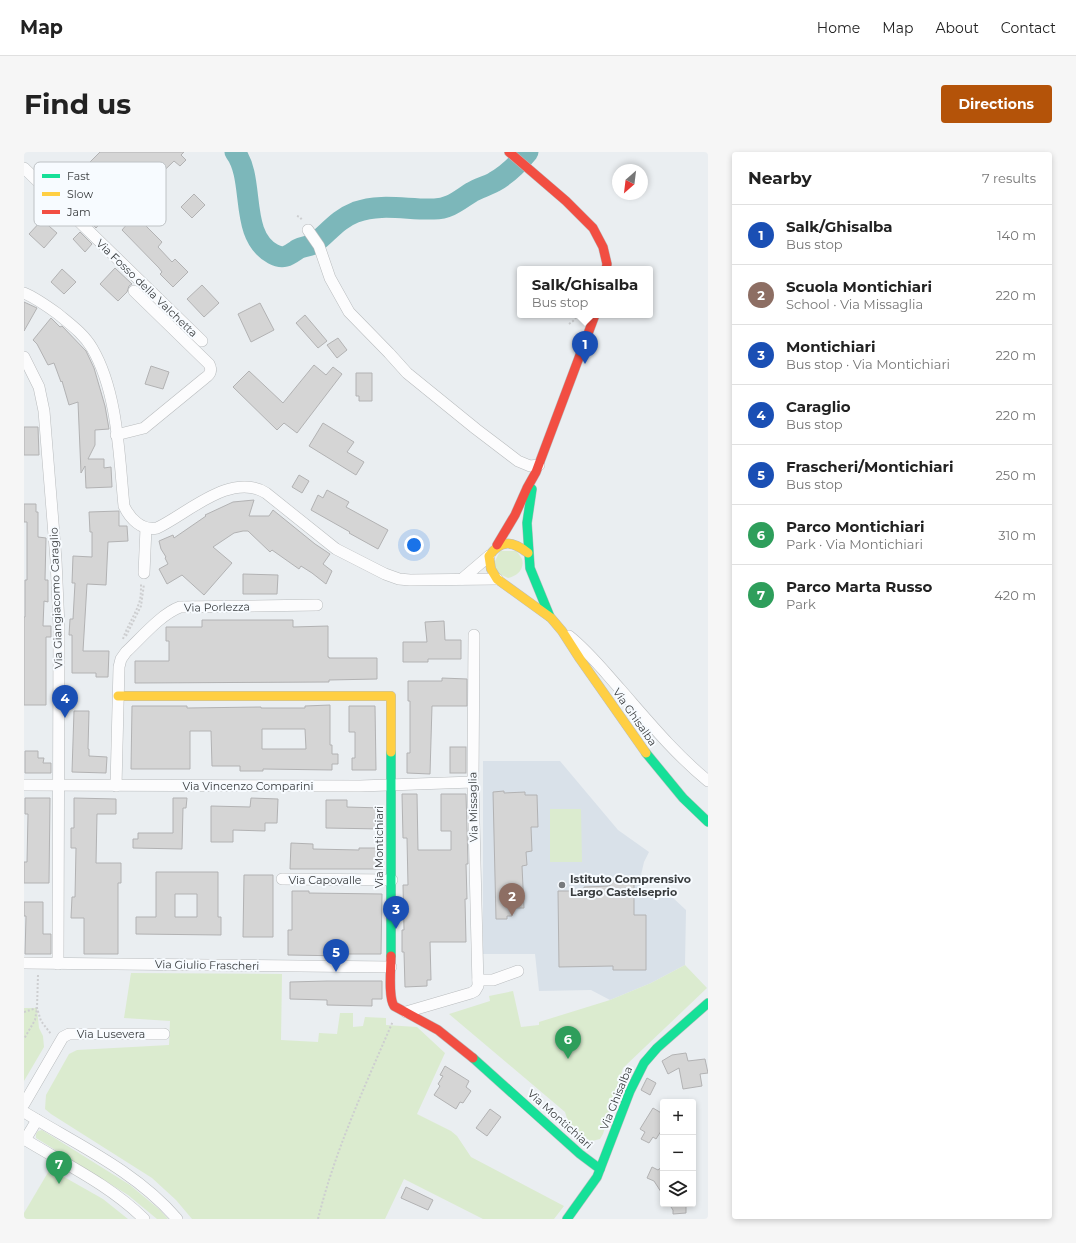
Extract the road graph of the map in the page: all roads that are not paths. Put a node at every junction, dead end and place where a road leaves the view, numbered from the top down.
1 (509, 152) edge
2 (24, 168) edge
3 (34, 178) edge
4 (84, 226) edge
5 (314, 238) dead end
6 (606, 266) edge
7 (134, 291) dead end
8 (24, 293) edge
9 (594, 318) edge
10 (202, 341) dead end
11 (24, 357) edge
12 (116, 435) junction
13 (539, 465) junction
14 (534, 478) junction
15 (146, 528) junction
16 (497, 546) junction
17 (528, 553) junction
18 (489, 556) junction
19 (530, 568) junction
20 (144, 573) road end
21 (462, 579) junction
22 (501, 581) junction
23 (317, 605) dead end
24 (551, 618) junction
25 (562, 631) junction
26 (474, 635) dead end
27 (118, 696) junction
28 (708, 781) edge
29 (473, 782) junction
30 (24, 785) edge
31 (58, 785) junction
32 (391, 785) junction
33 (116, 786) junction
34 (708, 822) edge
35 (282, 879) dead end
36 (392, 880) junction
37 (24, 963) edge
38 (58, 964) junction
39 (391, 967) junction
40 (518, 970) dead end
41 (478, 980) junction
42 (708, 1003) edge
43 (402, 1010) junction
44 (164, 1034) dead end
45 (24, 1104) edge
46 (24, 1112) edge
47 (36, 1120) junction
48 (24, 1140) edge
49 (600, 1169) junction
50 (144, 1219) edge
51 (177, 1219) edge
52 (567, 1219) edge

1 - 6 street
2 - 3 street, Via Fosso della Valchetta
4 - 10 street, Via Fosso della Valchetta
5 - 13 street
7 - 12 street
8 - 12 street
9 - 13 street
11 - 31 street, Via Giangiacomo Caraglio
12 - 15 street
13 - 14 street
14 - 16 street
14 - 17 street
15 - 20 street
15 - 21 street
16 - 17 street
16 - 18 street
17 - 19 street
18 - 21 street
18 - 22 street
19 - 22 street
19 - 24 street, Via Ghisalba
21 - 22 street
22 - 24 street, Via Ghisalba
23 - 27 street, Via Porlezza
24 - 25 street, Via Ghisalba
25 - 28 street
25 - 34 street, Via Ghisalba
26 - 29 street, Via Missaglia
27 - 32 street, Via Montichiari
27 - 33 street, Via Porlezza
29 - 32 street, Via Vincenzo Comparini
29 - 41 street, Via Missaglia
30 - 31 street, Via Vincenzo Comparini
31 - 33 street, Via Vincenzo Comparini
31 - 38 street, Via Giangiacomo Caraglio
32 - 33 street, Via Vincenzo Comparini
32 - 36 street, Via Montichiari
35 - 36 street, Via Capovalle
36 - 39 street, Via Montichiari
37 - 38 street, Via Giulio Frascheri
38 - 39 street, Via Giulio Frascheri
39 - 43 street, Via Montichiari
40 - 41 street
41 - 43 street
42 - 49 street, Via Ghisalba
43 - 49 street, Via Montichiari
44 - 45 street, Via Lusevera
46 - 47 street
47 - 48 street
47 - 51 street
48 - 50 street
49 - 52 street, Via Ghisalba

